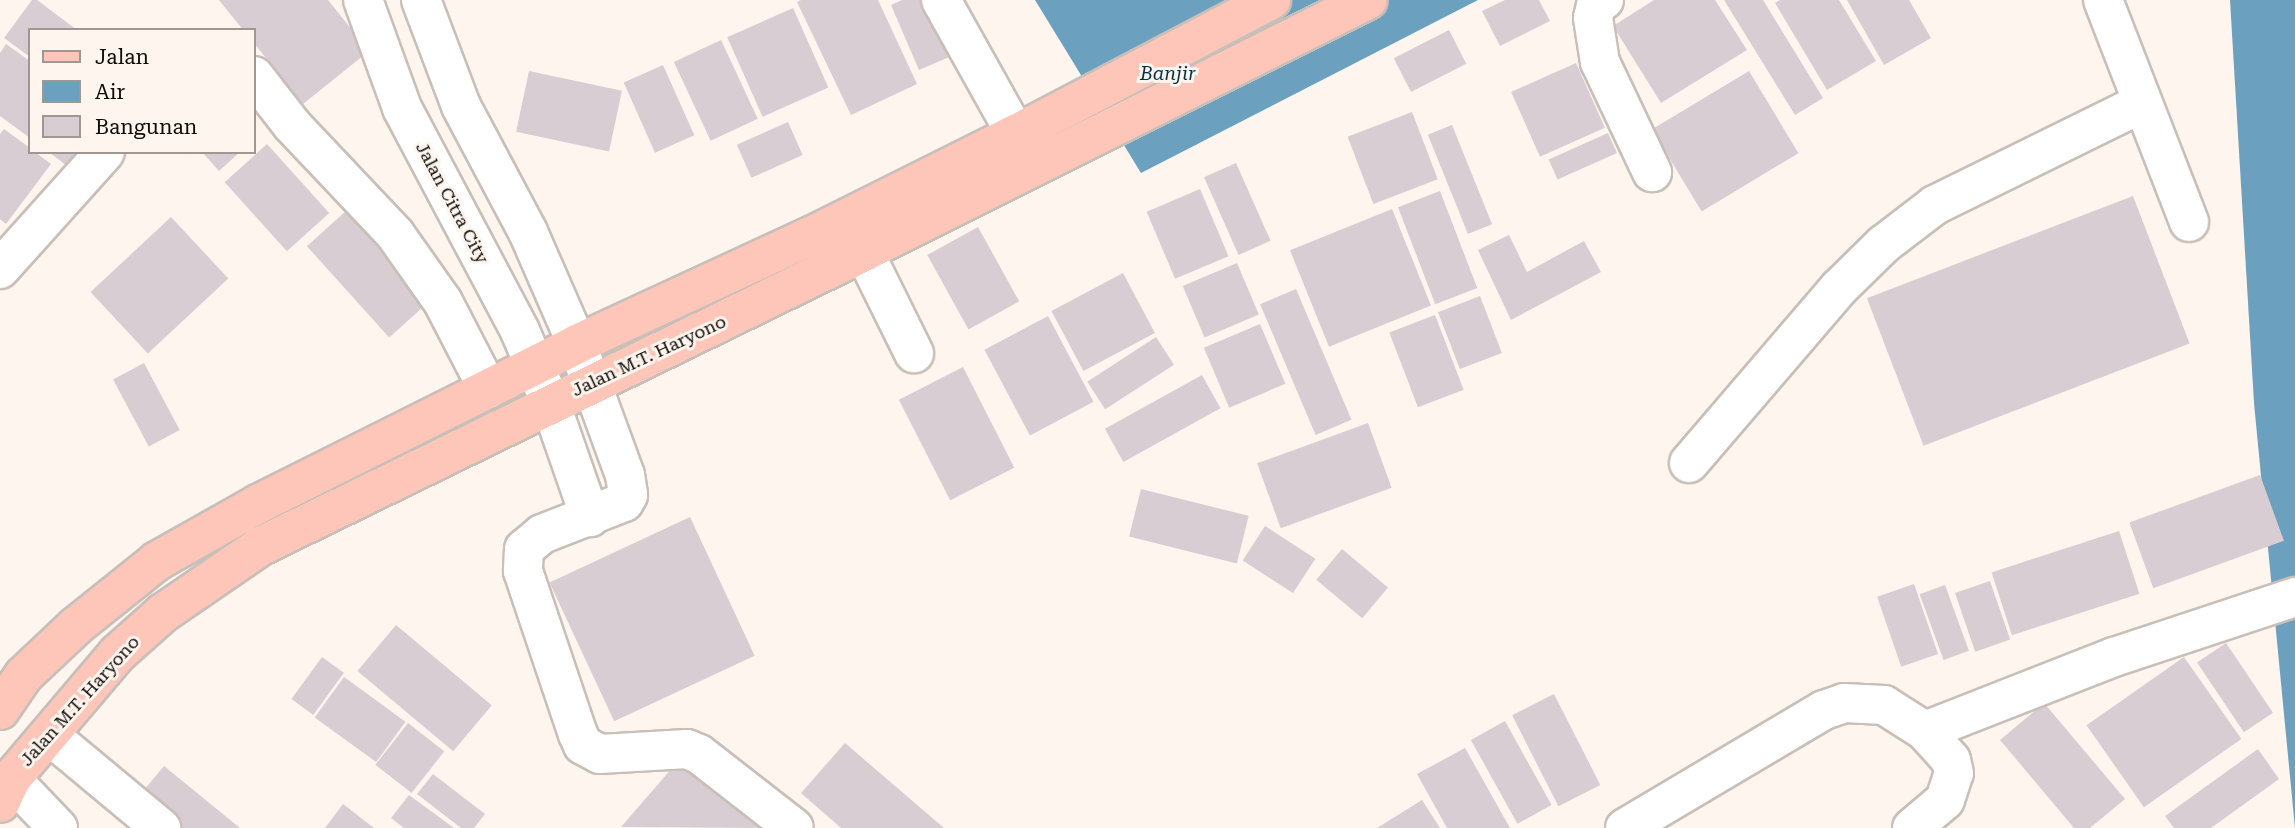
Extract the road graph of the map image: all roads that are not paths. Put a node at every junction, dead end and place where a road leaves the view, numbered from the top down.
1 (363, 0) edge
2 (422, 0) edge
3 (941, 0) edge
4 (1368, 0) edge
5 (1604, 0) edge
6 (2103, 0) edge
7 (1260, 3) edge
8 (256, 79) edge
9 (2142, 103) junction
10 (1016, 134) junction
11 (103, 154) edge
12 (1652, 172) dead end
13 (2189, 222) dead end
14 (864, 252) junction
15 (542, 264) junction
16 (0, 269) edge
17 (497, 284) junction
18 (577, 344) junction
19 (914, 353) dead end
20 (535, 366) junction
21 (593, 384) junction
22 (488, 389) junction
23 (550, 402) junction
24 (1689, 463) dead end
25 (590, 517) junction
26 (2295, 597) edge
27 (0, 710) edge
28 (1925, 732) junction
29 (49, 735) junction
30 (6, 791) edge
31 (58, 828) edge
32 (161, 828) edge
33 (794, 828) edge
34 (1625, 828) edge
35 (1912, 828) edge

1 - 17 street, Jalan Citra City
2 - 15 street
3 - 10 street
4 - 14 main road, Jalan M.T. Haryono
5 - 12 street
6 - 9 street
7 - 10 main road
8 - 22 street
9 - 13 street
9 - 24 street
10 - 18 main road
11 - 16 street
14 - 19 street
14 - 21 main road, Jalan M.T. Haryono
15 - 17 street
15 - 18 street
17 - 20 street, Jalan Citra City
18 - 20 main road
18 - 21 street
20 - 22 main road
20 - 23 street, Jalan Citra City
21 - 23 main road, Jalan M.T. Haryono
21 - 25 street
22 - 27 main road
23 - 25 street, Jalan Citra City
23 - 29 main road, Jalan M.T. Haryono
25 - 33 street
26 - 28 street
28 - 34 street
28 - 35 street
29 - 30 main road, Jalan M.T. Haryono
29 - 32 street
30 - 31 street

